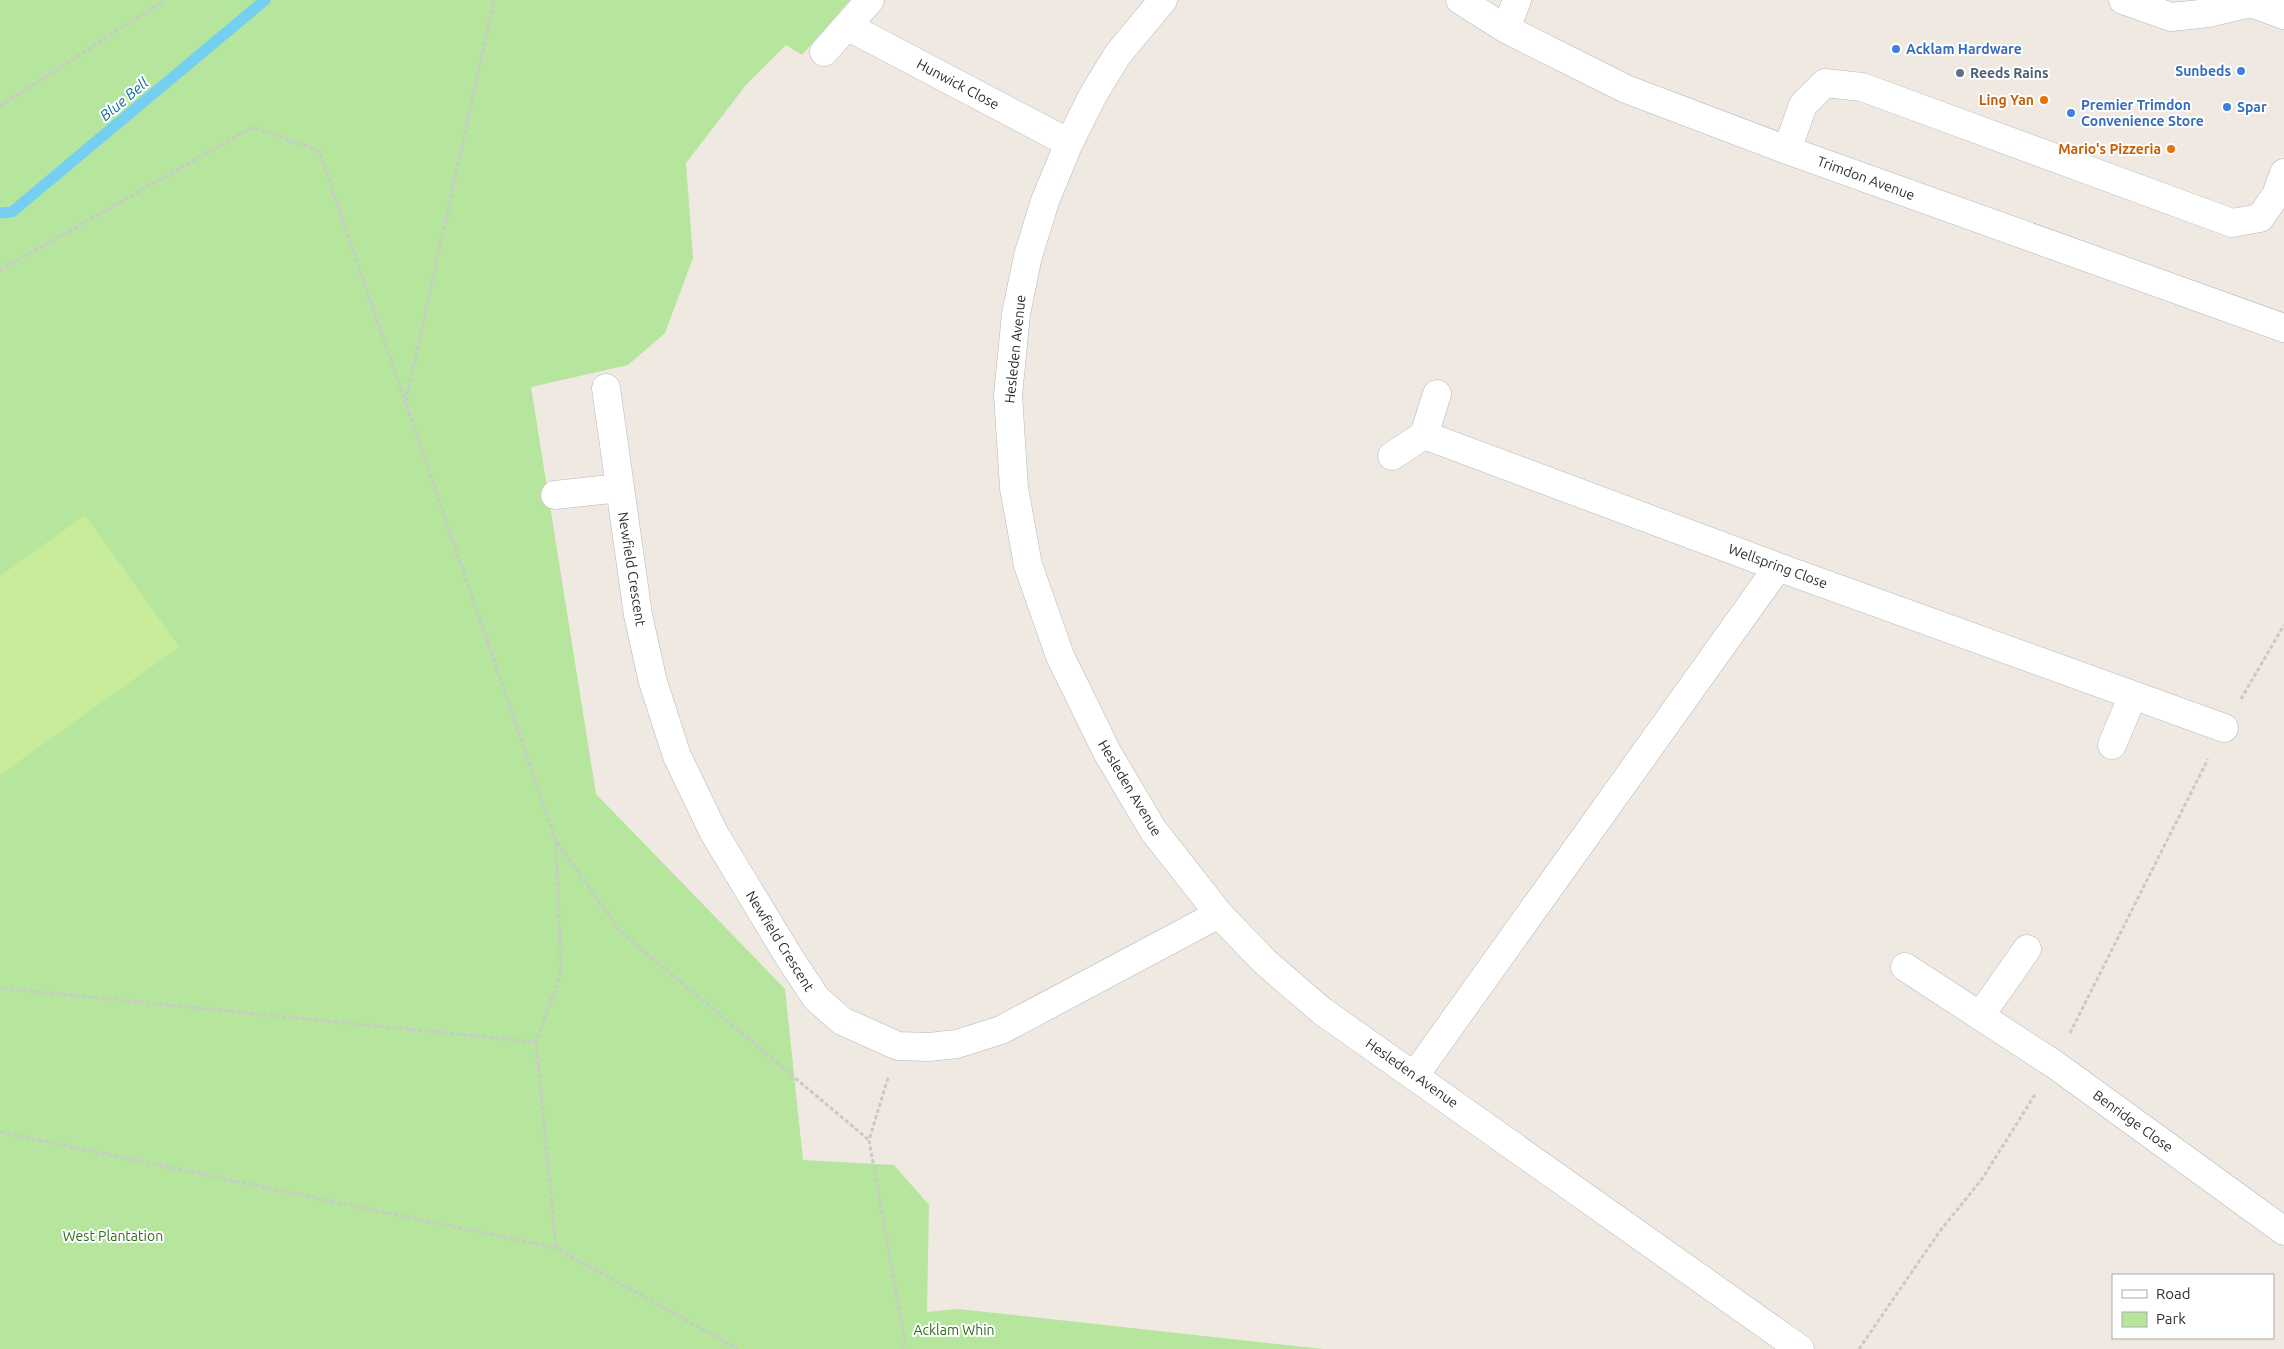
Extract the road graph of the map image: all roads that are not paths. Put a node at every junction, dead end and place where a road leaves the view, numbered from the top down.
1 (870, 0) edge
2 (1163, 0) edge
3 (1460, 0) edge
4 (1517, 0) edge
5 (2124, 0) edge
6 (2284, 15) edge
7 (847, 26) junction
8 (1506, 29) junction
9 (824, 52) dead end
10 (1069, 143) junction
11 (1787, 150) junction
12 (2284, 173) edge
13 (2284, 328) edge
14 (606, 388) dead end
15 (1437, 394) dead end
16 (1424, 435) junction
17 (1392, 456) dead end
18 (620, 488) junction
19 (555, 495) dead end
20 (1778, 567) junction
21 (2133, 695) junction
22 (2224, 728) road end
23 (2112, 745) dead end
24 (1219, 914) junction
25 (2027, 949) dead end
26 (1905, 967) dead end
27 (1980, 1016) junction
28 (1415, 1075) junction
29 (2284, 1231) edge
30 (1800, 1349) edge

1 - 7 street
2 - 10 street, Hesleden Avenue
3 - 8 street, Trimdon Avenue
4 - 8 street
5 - 6 street
7 - 9 street
7 - 10 street, Hunwick Close
8 - 11 street, Trimdon Avenue
10 - 24 street, Hesleden Avenue
11 - 12 street
11 - 13 street, Trimdon Avenue
14 - 18 street, Newfield Crescent
15 - 16 street
16 - 17 street
16 - 20 street, Wellspring Close
18 - 19 street
18 - 24 street, Newfield Crescent
20 - 21 street, Wellspring Close
20 - 28 street
21 - 22 street, Wellspring Close
21 - 23 street
24 - 28 street, Hesleden Avenue
25 - 27 street
26 - 27 street, Benridge Close
27 - 29 street, Benridge Close
28 - 30 street, Hesleden Avenue

